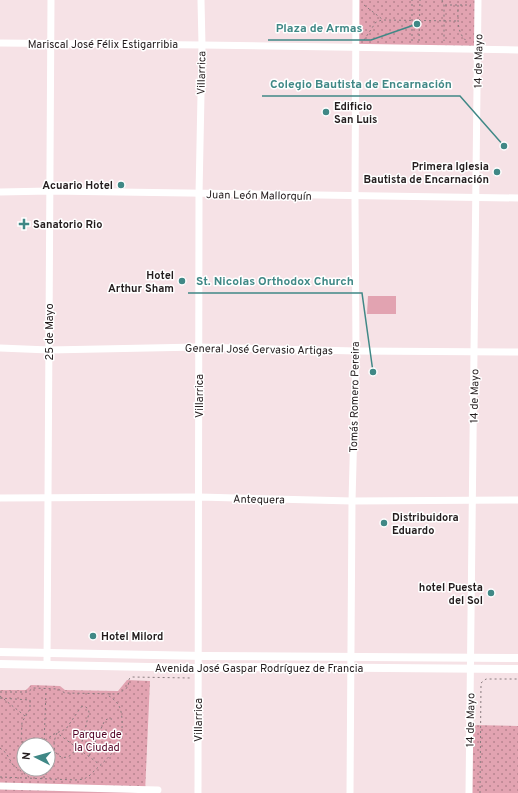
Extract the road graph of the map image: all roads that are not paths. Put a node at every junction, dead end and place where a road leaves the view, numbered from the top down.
1 (51, 0) edge
2 (201, 0) edge
3 (478, 0) edge
4 (359, 2) edge
5 (0, 43) edge
6 (51, 43) junction
7 (202, 44) junction
8 (356, 48) junction
9 (478, 49) junction
10 (518, 50) edge
11 (0, 192) edge
12 (50, 192) junction
13 (199, 194) junction
14 (355, 197) junction
15 (476, 198) junction
16 (518, 198) edge
17 (0, 348) edge
18 (199, 348) junction
19 (49, 350) junction
20 (356, 351) junction
21 (474, 352) junction
22 (518, 352) edge
23 (0, 498) edge
24 (199, 498) junction
25 (48, 499) junction
26 (472, 499) junction
27 (518, 500) edge
28 (352, 501) junction
29 (0, 652) edge
30 (48, 653) junction
31 (199, 656) junction
32 (351, 657) junction
33 (470, 658) junction
34 (518, 658) edge
35 (0, 664) edge
36 (48, 665) junction
37 (198, 668) junction
38 (351, 668) junction
39 (470, 668) junction
40 (518, 669) edge
41 (0, 786) edge
42 (158, 790) dead end
43 (198, 793) edge
44 (350, 793) edge
45 (469, 793) edge

1 - 6 street, 25 de Mayo
2 - 7 street, Villarrica
3 - 9 street, 14 de Mayo
4 - 8 street, Tomás Romero Pereira
5 - 6 street, Mariscal José Félix Estigarribia
6 - 7 street, Mariscal José Félix Estigarribia
6 - 12 street, 25 de Mayo
7 - 8 street, Mariscal José Félix Estigarribia
7 - 13 street, Villarrica
8 - 9 street, Mariscal José Félix Estigarribia
8 - 14 street, Tomás Romero Pereira
9 - 10 street, Mariscal José Félix Estigarribia
9 - 15 street, 14 de Mayo
11 - 12 street, Juan León Mallorquín
12 - 13 street, Juan León Mallorquín
12 - 19 street, 25 de Mayo
13 - 14 street, Juan León Mallorquín
13 - 18 street, Villarrica
14 - 15 street, Juan León Mallorquín
14 - 20 street, Tomás Romero Pereira
15 - 16 street, Juan León Mallorquín
15 - 21 street, 14 de Mayo
17 - 19 street, General José Gervasio Artigas
18 - 19 street, General José Gervasio Artigas
18 - 20 street, General José Gervasio Artigas
18 - 24 street, Villarrica
19 - 25 street, 25 de Mayo
20 - 21 street, General José Gervasio Artigas
20 - 28 street, Tomás Romero Pereira
21 - 22 street, General José Gervasio Artigas
21 - 26 street, 14 de Mayo
23 - 25 street, Antequera
24 - 25 street, Antequera
24 - 28 street, Antequera
24 - 31 street, Villarrica
25 - 30 street, 25 de Mayo
26 - 27 street, Antequera
26 - 28 street, Antequera
26 - 33 street, 14 de Mayo
28 - 32 street, Tomás Romero Pereira
29 - 30 main road, Avenida José Gaspar Rodríguez de Francia
30 - 31 main road, Avenida José Gaspar Rodríguez de Francia
30 - 36 street, 25 de Mayo
31 - 32 main road, Avenida José Gaspar Rodríguez de Francia
31 - 37 street, Villarrica
32 - 33 main road, Avenida José Gaspar Rodríguez de Francia
32 - 38 street, Tomás Romero Pereira
33 - 34 main road, Avenida José Gaspar Rodríguez de Francia
33 - 39 street, 14 de Mayo
35 - 36 main road, Avenida José Gaspar Rodríguez de Francia
36 - 37 main road, Avenida José Gaspar Rodríguez de Francia
37 - 38 main road, Avenida José Gaspar Rodríguez de Francia
37 - 43 street, Villarrica
38 - 39 main road, Avenida José Gaspar Rodríguez de Francia
38 - 44 street, Tomás Romero Pereira
39 - 40 main road, Avenida José Gaspar Rodríguez de Francia
39 - 45 street, 14 de Mayo
41 - 42 street

